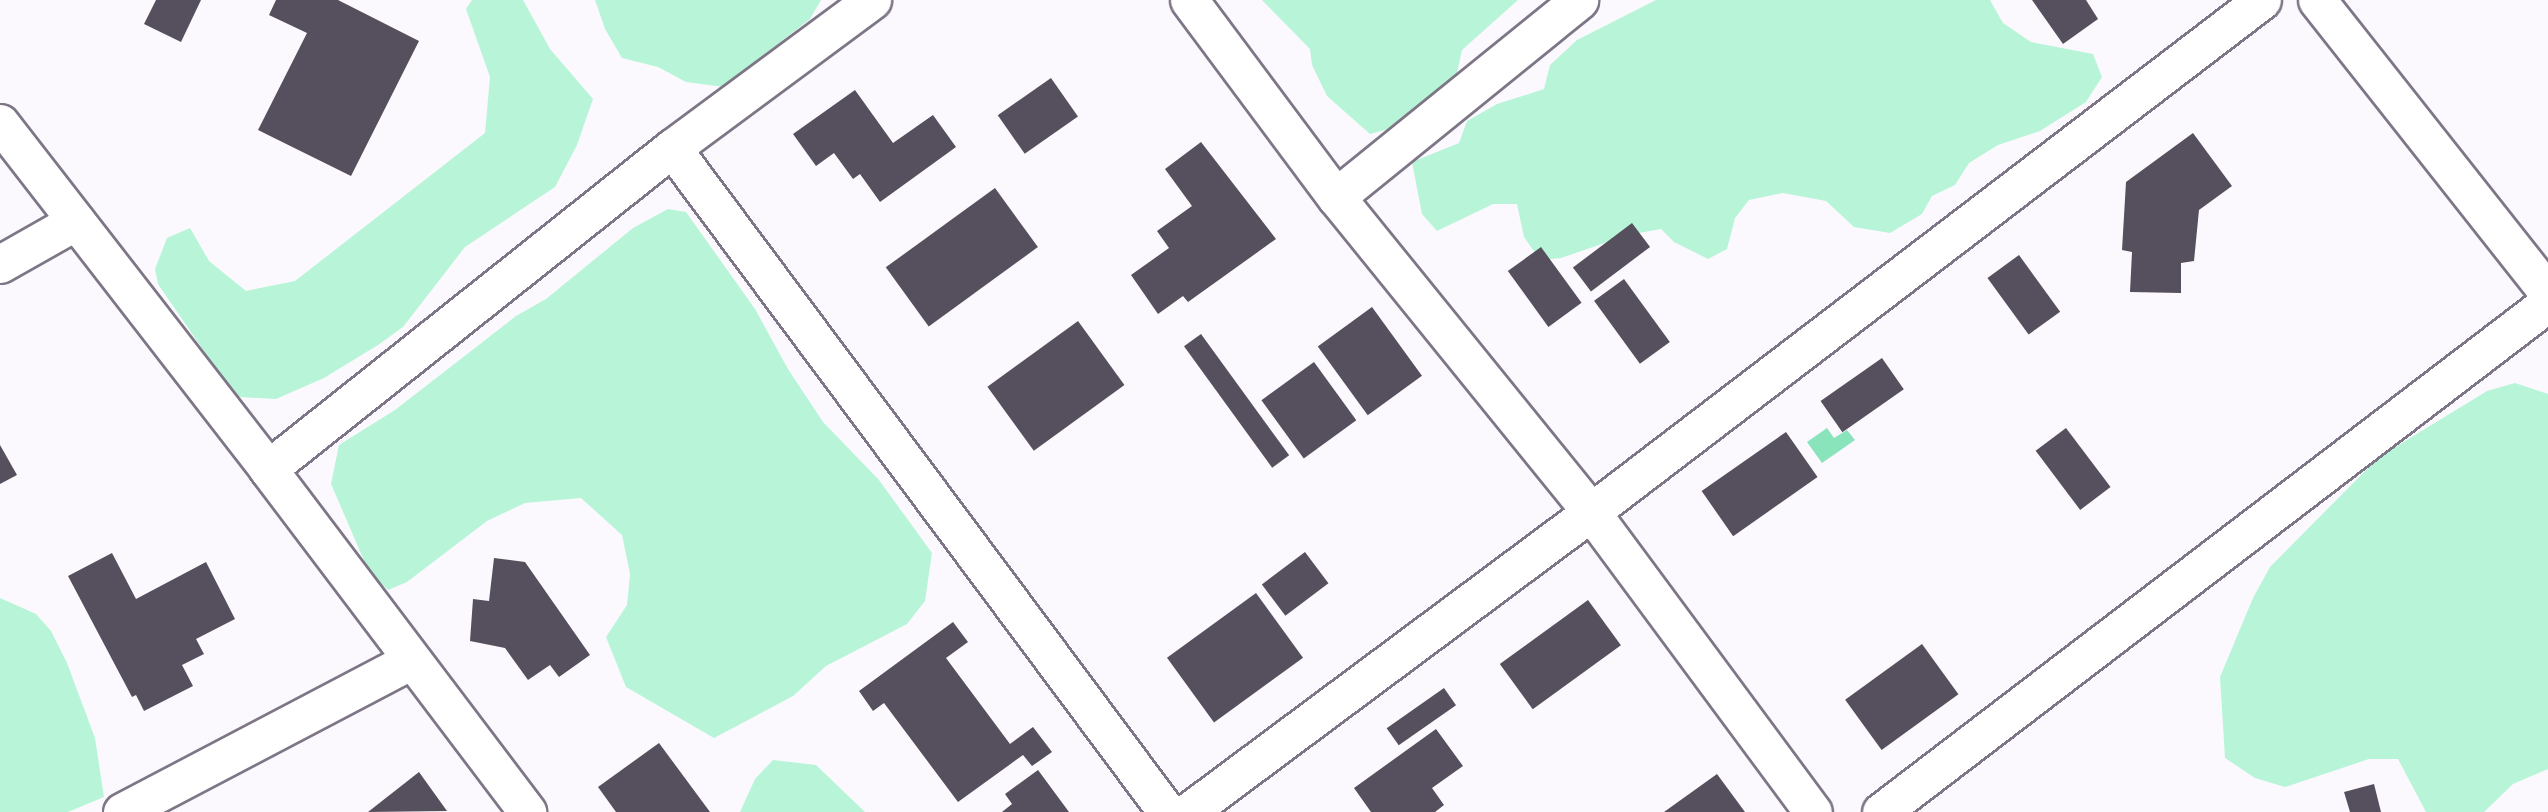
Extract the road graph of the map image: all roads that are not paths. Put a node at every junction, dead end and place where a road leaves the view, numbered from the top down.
1 (872, 0) edge
2 (1189, 0) edge
3 (1579, 0) edge
4 (2262, 0) edge
5 (2316, 0) edge
6 (0, 123) edge
7 (672, 148) junction
8 (1336, 197) junction
9 (76, 221) junction
10 (0, 264) edge
11 (2548, 293) edge
12 (2548, 303) edge
13 (268, 469) junction
14 (1591, 512) junction
15 (412, 660) junction
16 (122, 812) edge
17 (527, 812) edge
18 (1167, 812) edge
19 (1188, 812) edge
20 (1813, 812) edge
21 (1881, 812) edge

1 - 7 street
2 - 8 street
3 - 8 street
4 - 14 street
5 - 11 street
6 - 9 street
7 - 13 street
7 - 18 street
8 - 14 street
9 - 10 street
9 - 13 street
12 - 21 street
13 - 15 street
14 - 19 street
14 - 20 street
15 - 16 street
15 - 17 street

